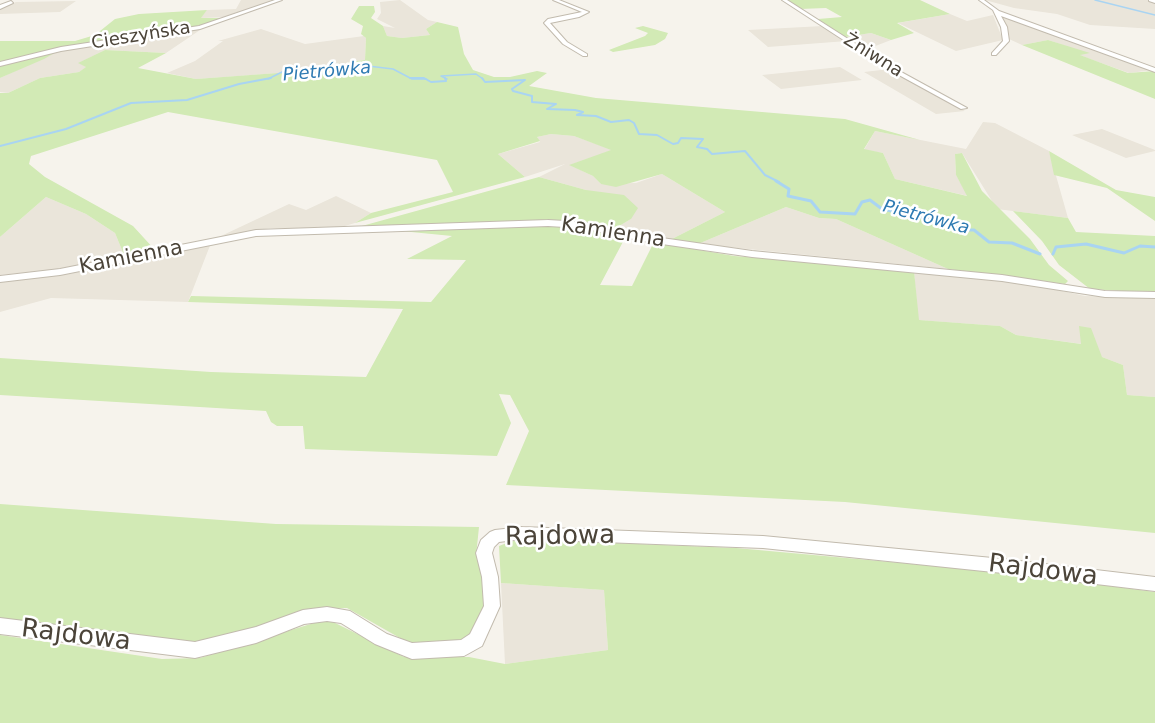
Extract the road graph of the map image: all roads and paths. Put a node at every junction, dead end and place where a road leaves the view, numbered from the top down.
1 (280, 0) edge
2 (555, 0) edge
3 (784, 0) edge
4 (983, 1) edge
5 (995, 1) edge
6 (11, 2) dead end
7 (0, 7) edge
8 (996, 12) junction
9 (994, 54) dead end
10 (585, 55) dead end
11 (0, 64) edge
12 (1155, 70) edge
13 (963, 108) dead end
14 (0, 279) edge
15 (1155, 295) edge
16 (1155, 584) edge
17 (0, 626) edge

1 - 11 street, Cieszyńska
2 - 10 street
3 - 13 street, Żniwna
4 - 5 street
4 - 8 street
6 - 7 street
8 - 9 street
8 - 12 street
14 - 15 street, Kamienna
16 - 17 street, Rajdowa

